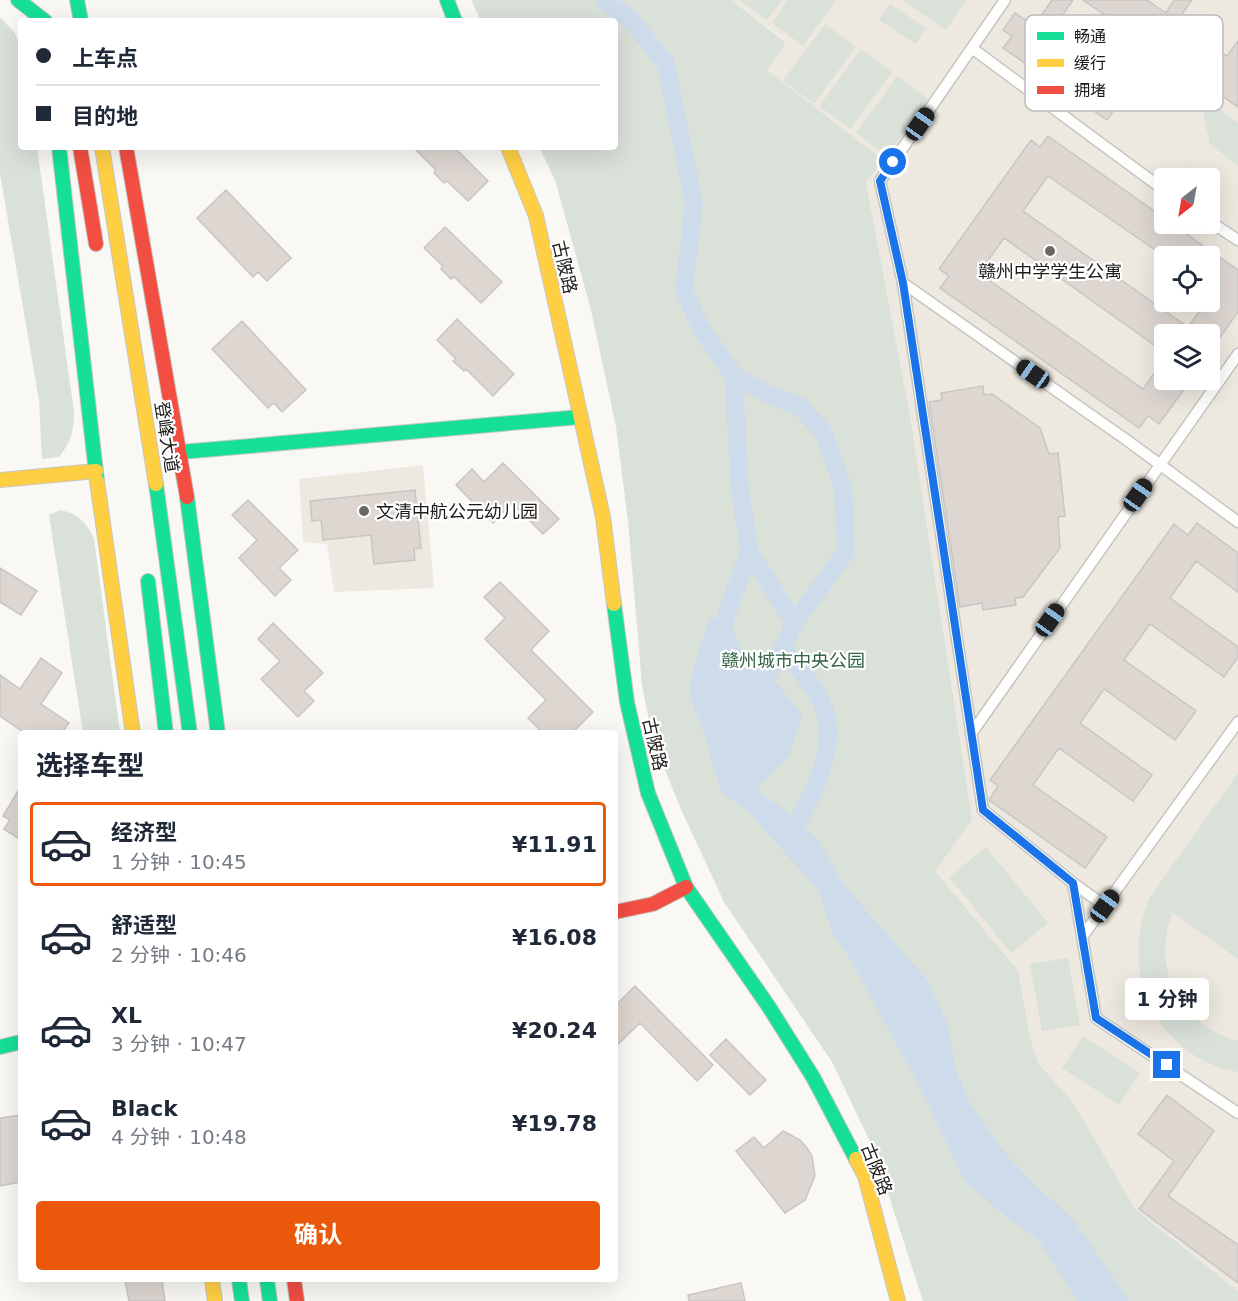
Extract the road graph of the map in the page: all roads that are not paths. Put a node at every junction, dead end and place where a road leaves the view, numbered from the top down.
1 (18, 0) edge
2 (77, 0) edge
3 (447, 0) edge
4 (1005, 0) edge
5 (87, 10) edge
6 (44, 14) edge
7 (454, 18) edge
8 (973, 49) junction
9 (1025, 87) edge
10 (1057, 111) edge
11 (59, 150) edge
12 (80, 150) edge
13 (102, 150) edge
14 (127, 150) edge
15 (509, 150) edge
16 (1154, 183) edge
17 (1220, 228) edge
18 (1238, 240) edge
19 (99, 262) dead end
20 (903, 283) junction
21 (1238, 354) edge
22 (580, 417) junction
23 (181, 452) junction
24 (1160, 464) junction
25 (96, 471) junction
26 (0, 480) edge
27 (1238, 522) edge
28 (147, 572) dead end
29 (1238, 722) edge
30 (133, 730) edge
31 (166, 730) edge
32 (189, 730) edge
33 (217, 730) edge
34 (971, 734) junction
35 (1073, 883) junction
36 (686, 887) junction
37 (1105, 906) junction
38 (618, 911) edge
39 (1082, 937) junction
40 (18, 1043) edge
41 (0, 1047) edge
42 (1238, 1113) edge
43 (212, 1282) edge
44 (239, 1282) edge
45 (267, 1282) edge
46 (294, 1282) edge
47 (216, 1301) edge
48 (242, 1301) edge
49 (270, 1301) edge
50 (297, 1301) edge
51 (898, 1301) edge

1 - 6 street
2 - 5 street
3 - 7 street
4 - 8 lane
8 - 9 lane
8 - 20 lane
10 - 16 lane
11 - 25 street
12 - 19 street
13 - 32 street, 登峰大道
14 - 23 street
15 - 22 street, 古陂路
17 - 18 lane
20 - 24 lane
20 - 34 lane
21 - 24 lane
22 - 23 street
22 - 36 street, 古陂路
23 - 33 street
24 - 27 lane
24 - 34 lane
25 - 26 street
25 - 30 street
28 - 31 street
29 - 37 lane
34 - 35 lane
35 - 37 lane
35 - 39 lane
36 - 38 street
36 - 51 street, 古陂路
37 - 39 lane
39 - 42 lane
40 - 41 street
43 - 47 street
44 - 48 street
45 - 49 street
46 - 50 street

